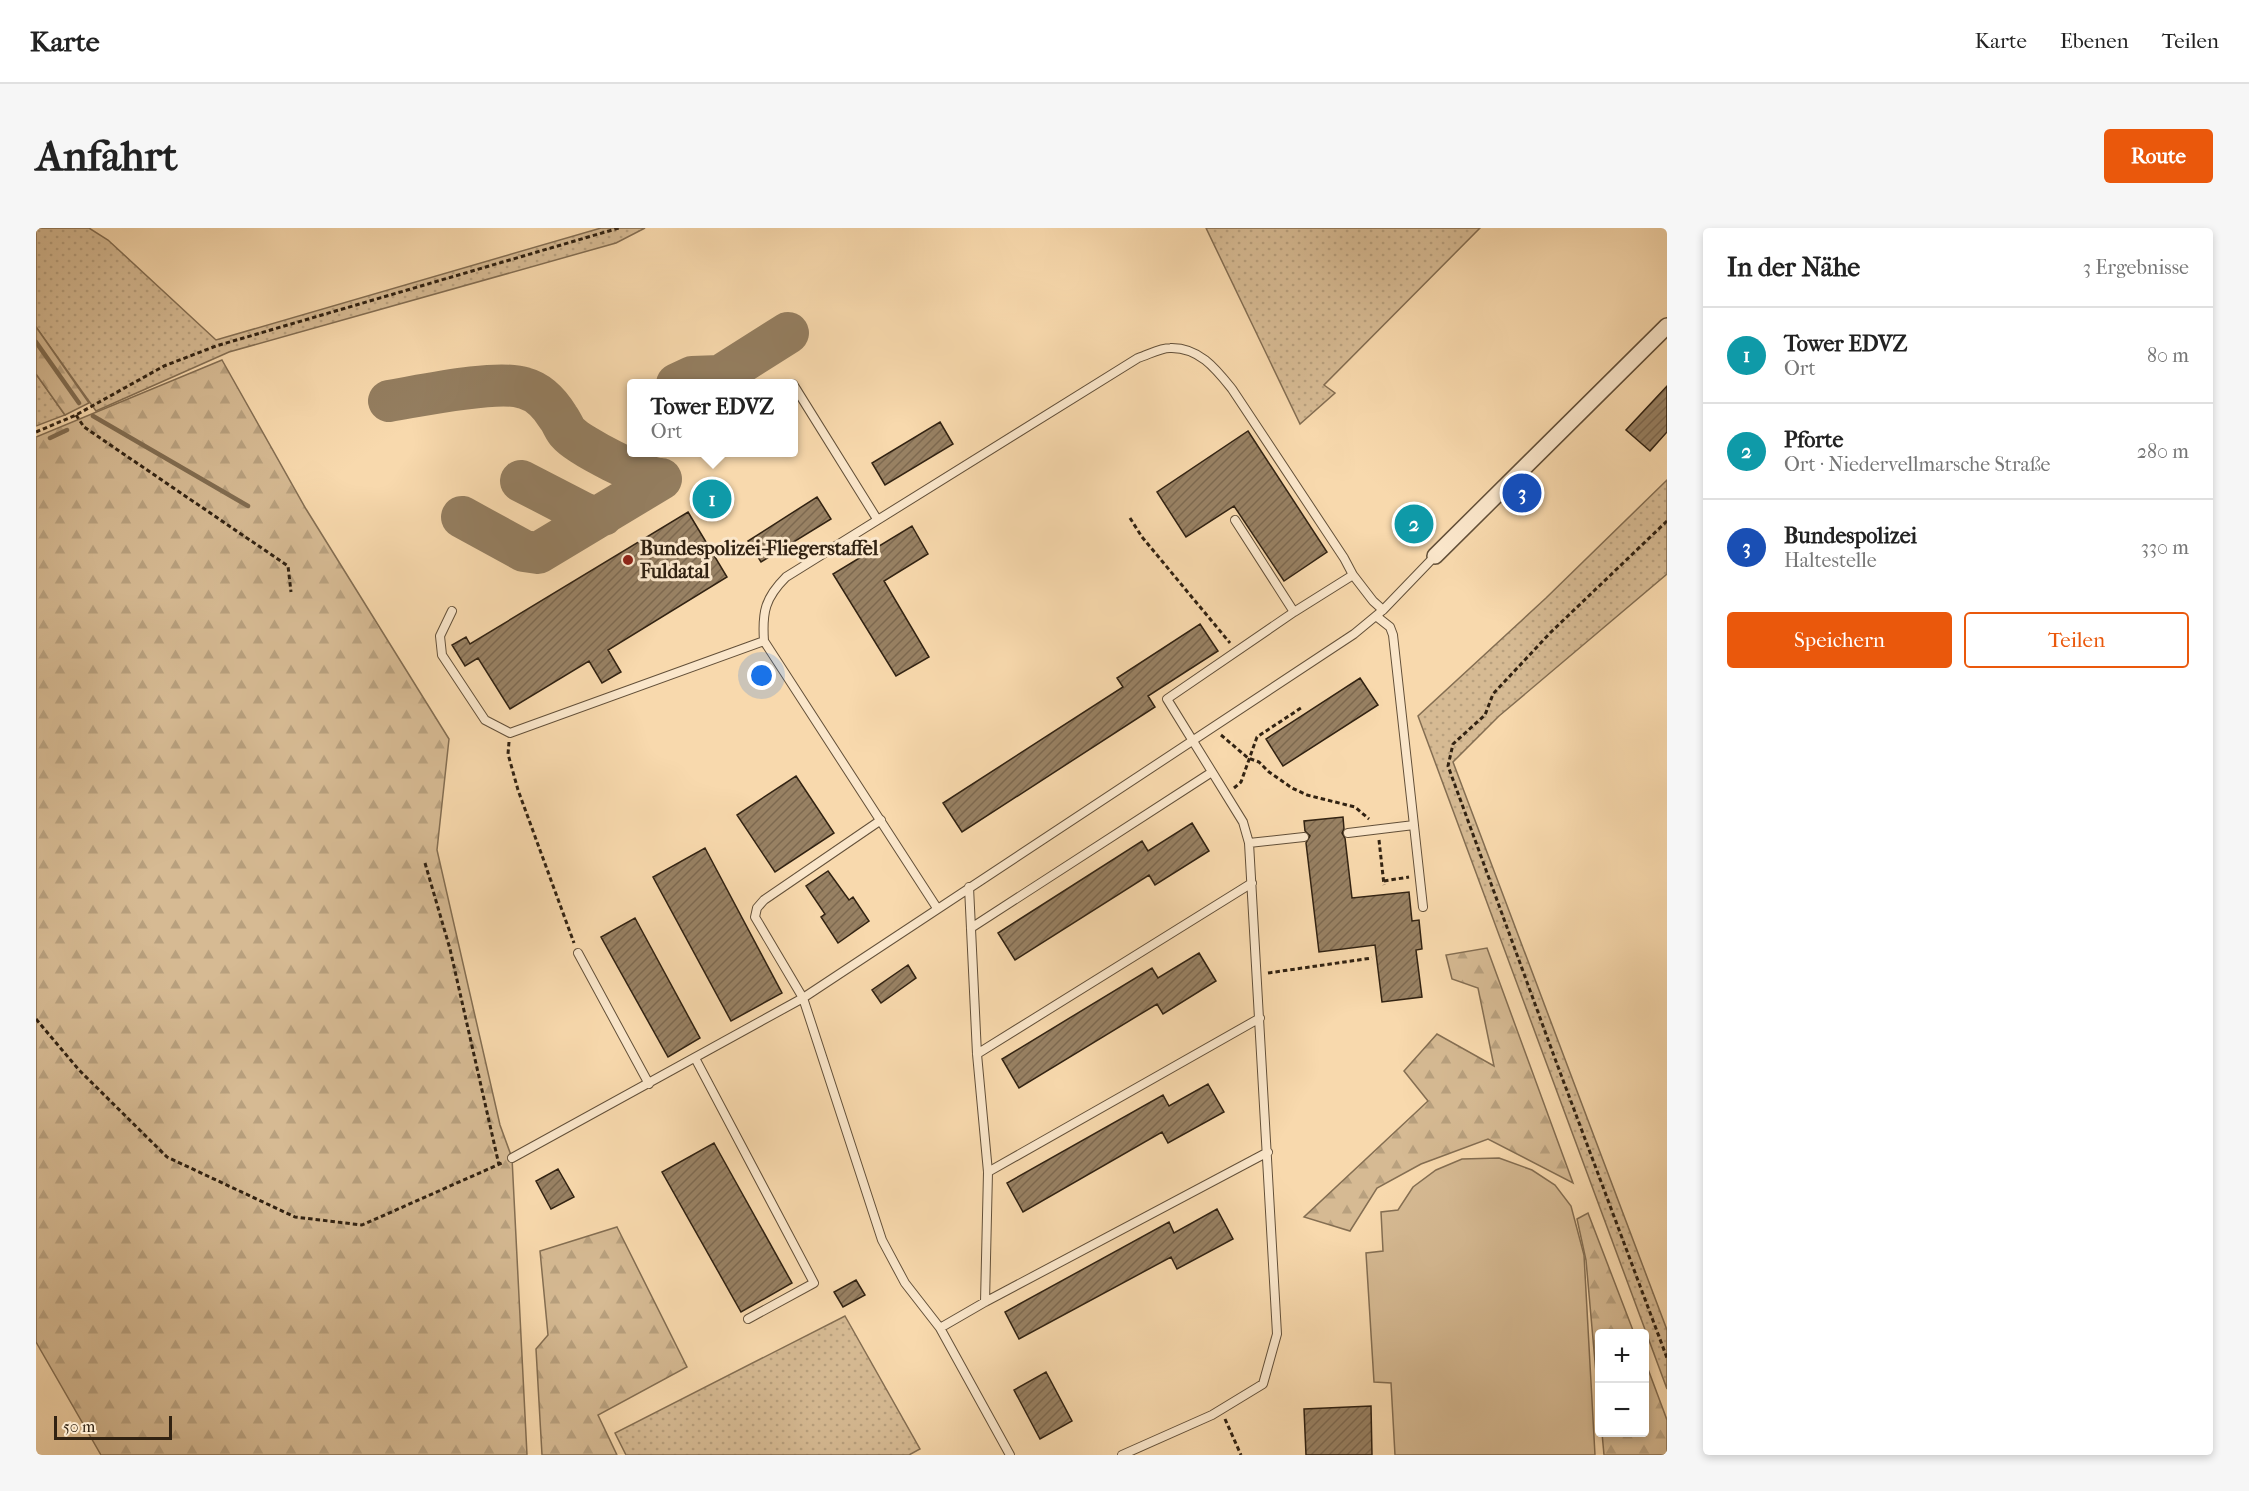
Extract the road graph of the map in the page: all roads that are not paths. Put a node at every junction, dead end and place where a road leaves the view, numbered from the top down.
1 (1667, 326) edge
2 (798, 392) edge
3 (877, 519) junction
4 (1234, 520) dead end
5 (1435, 556) joint
6 (1353, 575) junction
7 (1383, 610) junction
8 (452, 611) dead end
9 (1294, 612) junction
10 (1376, 616) junction
11 (764, 641) junction
12 (1194, 741) junction
13 (1212, 772) junction
14 (881, 820) junction
15 (1414, 825) junction
16 (1348, 832) dead end
17 (1304, 837) dead end
18 (1249, 843) junction
19 (1252, 883) junction
20 (969, 887) junction
21 (1423, 907) dead end
22 (937, 908) junction
23 (971, 928) junction
24 (578, 953) road end
25 (803, 998) junction
26 (1260, 1018) junction
27 (977, 1054) junction
28 (695, 1058) junction
29 (649, 1084) junction
30 (1268, 1152) junction
31 (512, 1158) road end
32 (988, 1172) junction
33 (985, 1302) junction
34 (748, 1319) dead end
35 (940, 1328) junction
36 (1010, 1455) edge
37 (1122, 1455) edge

1 - 5 street
2 - 3 lane
3 - 6 lane
3 - 11 lane
4 - 9 lane
5 - 7 lane
6 - 7 lane
6 - 9 lane
7 - 10 lane
8 - 11 lane
9 - 12 lane
10 - 12 lane
10 - 15 lane
11 - 14 lane
12 - 13 lane
12 - 20 lane
13 - 18 lane
13 - 23 lane
14 - 22 lane
14 - 25 lane
15 - 16 lane
15 - 21 lane
17 - 18 lane
18 - 19 lane
19 - 26 lane
19 - 27 lane
20 - 22 lane
20 - 23 lane
22 - 25 lane
23 - 27 lane
24 - 29 lane
25 - 28 lane
25 - 35 lane
26 - 30 lane
26 - 32 lane
27 - 32 lane
28 - 29 lane
28 - 34 lane
29 - 31 lane
30 - 33 lane
30 - 37 lane
32 - 33 lane
33 - 35 lane
35 - 36 lane

